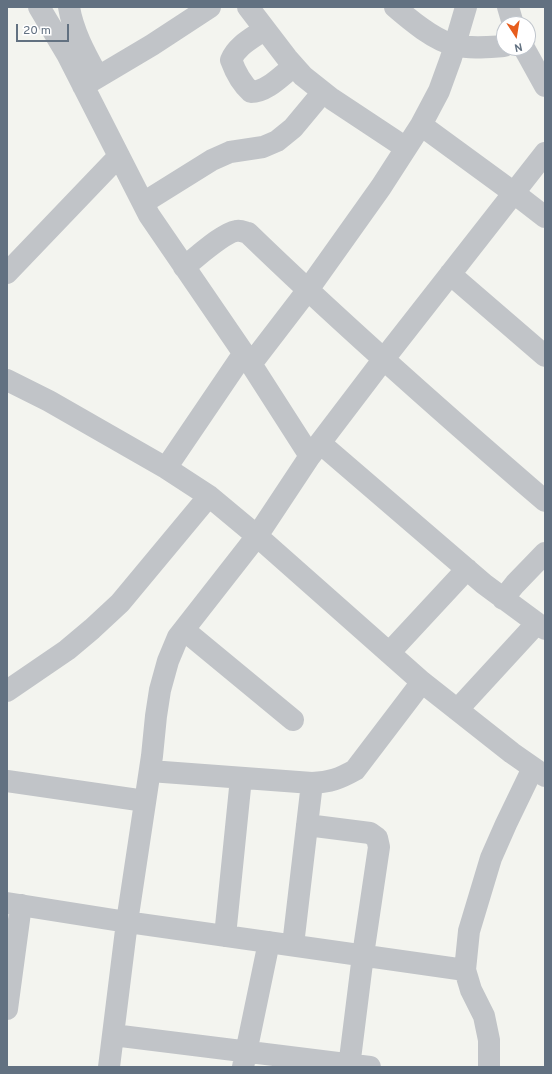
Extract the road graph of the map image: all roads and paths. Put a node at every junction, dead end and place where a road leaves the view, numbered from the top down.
1 (40, 7) edge
2 (69, 7) edge
3 (210, 7) edge
4 (248, 7) edge
5 (395, 7) edge
6 (466, 7) edge
7 (266, 29) junction
8 (454, 45) junction
9 (496, 46) edge
10 (528, 56) edge
11 (294, 66) junction
12 (91, 82) junction
13 (545, 86) edge
14 (323, 92) junction
15 (421, 125) junction
16 (406, 148) junction
17 (545, 153) edge
18 (119, 156) junction
19 (514, 192) junction
20 (143, 203) junction
21 (545, 217) edge
22 (184, 267) junction
23 (7, 273) edge
24 (450, 274) junction
25 (307, 291) junction
26 (545, 356) edge
27 (248, 359) junction
28 (383, 360) junction
29 (7, 380) edge
30 (315, 450) junction
31 (166, 468) junction
32 (209, 496) junction
33 (545, 501) edge
34 (257, 536) junction
35 (545, 553) edge
36 (467, 569) junction
37 (503, 599) junction
38 (541, 626) edge
39 (184, 630) junction
40 (389, 653) junction
41 (422, 682) junction
42 (7, 691) edge
43 (457, 710) junction
44 (294, 720) dead end
45 (150, 771) junction
46 (539, 772) edge
47 (241, 778) junction
48 (7, 781) edge
49 (312, 783) junction
50 (145, 801) junction
51 (307, 826) junction
52 (14, 904) edge
53 (128, 922) junction
54 (225, 936) junction
55 (269, 942) junction
56 (293, 945) junction
57 (363, 955) junction
58 (465, 970) junction
59 (7, 1009) edge
60 (112, 1035) junction
61 (244, 1059) edge
62 (356, 1066) edge
63 (110, 1067) edge
64 (489, 1067) edge

1 - 12 street
2 - 12 street
3 - 12 street
4 - 7 street
5 - 8 street
6 - 8 street
7 - 11 street
7 - 11 street
8 - 9 street
8 - 15 street
10 - 13 street
11 - 14 street
12 - 18 street
14 - 16 street
14 - 20 street
15 - 16 street
15 - 19 street
16 - 25 street
17 - 19 street
18 - 20 street
18 - 23 street
19 - 21 street
19 - 24 street
20 - 22 street
22 - 25 street
22 - 27 street
24 - 26 street
24 - 28 street
25 - 27 street
25 - 28 street
27 - 30 street
27 - 31 street
28 - 30 street
28 - 33 street
29 - 31 street
30 - 34 street
30 - 36 street
31 - 32 street
32 - 34 street
32 - 42 street
34 - 39 street
34 - 40 street
35 - 37 street
36 - 37 street
36 - 40 street
37 - 38 street
38 - 43 street
39 - 44 street
39 - 45 street
40 - 41 street
41 - 43 street
41 - 49 street
43 - 46 street
45 - 47 street
45 - 50 street
46 - 58 street
47 - 49 street
47 - 54 street
48 - 50 street
49 - 51 street
50 - 53 street
51 - 56 street
51 - 57 street
52 - 53 street
52 - 59 street
53 - 54 street
53 - 60 street
54 - 55 street
55 - 56 street
55 - 61 street
56 - 57 street
57 - 58 street
57 - 62 street
58 - 64 street
60 - 61 street
60 - 63 street
61 - 62 street

